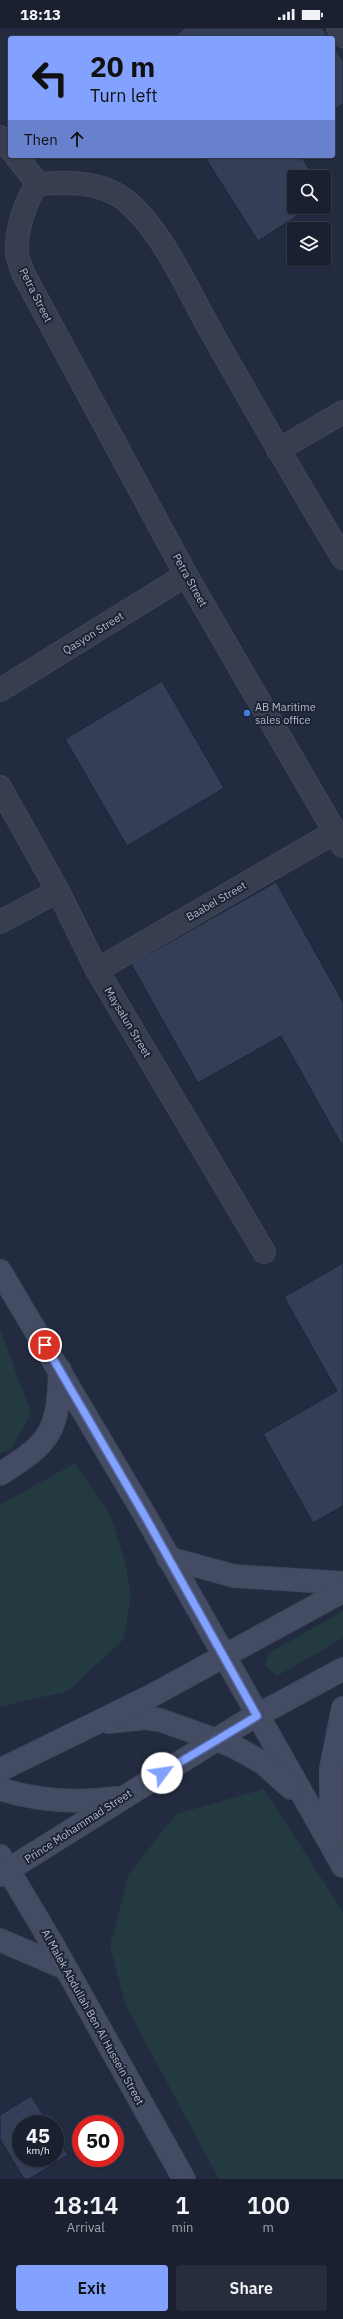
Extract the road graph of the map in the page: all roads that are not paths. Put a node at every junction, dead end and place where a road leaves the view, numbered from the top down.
1 (338, 28) edge
2 (343, 36) edge
3 (0, 137) edge
4 (8, 147) edge
5 (18, 158) edge
6 (38, 184) junction
7 (343, 412) edge
8 (278, 450) junction
9 (343, 558) edge
10 (186, 575) junction
11 (0, 690) edge
12 (0, 786) edge
13 (339, 839) edge
14 (58, 891) junction
15 (0, 922) edge
16 (97, 970) junction
17 (264, 1252) dead end
18 (0, 1270) edge
19 (60, 1370) junction
20 (0, 1474) edge
21 (168, 1558) junction
22 (343, 1583) edge
23 (343, 1591) edge
24 (223, 1657) junction
25 (343, 1669) edge
26 (343, 1708) edge
27 (257, 1716) junction
28 (96, 1722) junction
29 (216, 1740) junction
30 (0, 1770) edge
31 (0, 1789) edge
32 (122, 1797) junction
33 (305, 1801) junction
34 (330, 1846) junction
35 (343, 1866) edge
36 (3, 1867) edge
37 (0, 1940) edge
38 (65, 1968) junction
39 (184, 2179) edge

1 - 2 street
3 - 4 street
5 - 6 street
6 - 8 street
6 - 10 street, Petra Street
7 - 8 street
8 - 9 street
10 - 11 street, Qasyon Street
10 - 13 street, Petra Street
12 - 14 street, Maysalun Street
13 - 16 street, Baabel Street
14 - 15 street
14 - 16 street, Maysalun Street
16 - 17 street, Maysalun Street
18 - 19 main road
19 - 20 main road
19 - 21 main road
21 - 22 main road
21 - 24 main road
23 - 24 main road
24 - 27 main road
24 - 28 main road
25 - 27 main road, Prince Mohammad Street
26 - 34 main road
27 - 29 main road, Prince Mohammad Street
27 - 33 main road
28 - 29 main road
28 - 30 main road
29 - 32 main road, Prince Mohammad Street
29 - 33 main road
31 - 32 main road
32 - 36 main road, Prince Mohammad Street
33 - 34 main road
34 - 35 main road
36 - 38 main road, Al Malek Abdullah Ben Al Hussein Street
37 - 38 main road
38 - 39 main road, Al Malek Abdullah Ben Al Hussein Street

